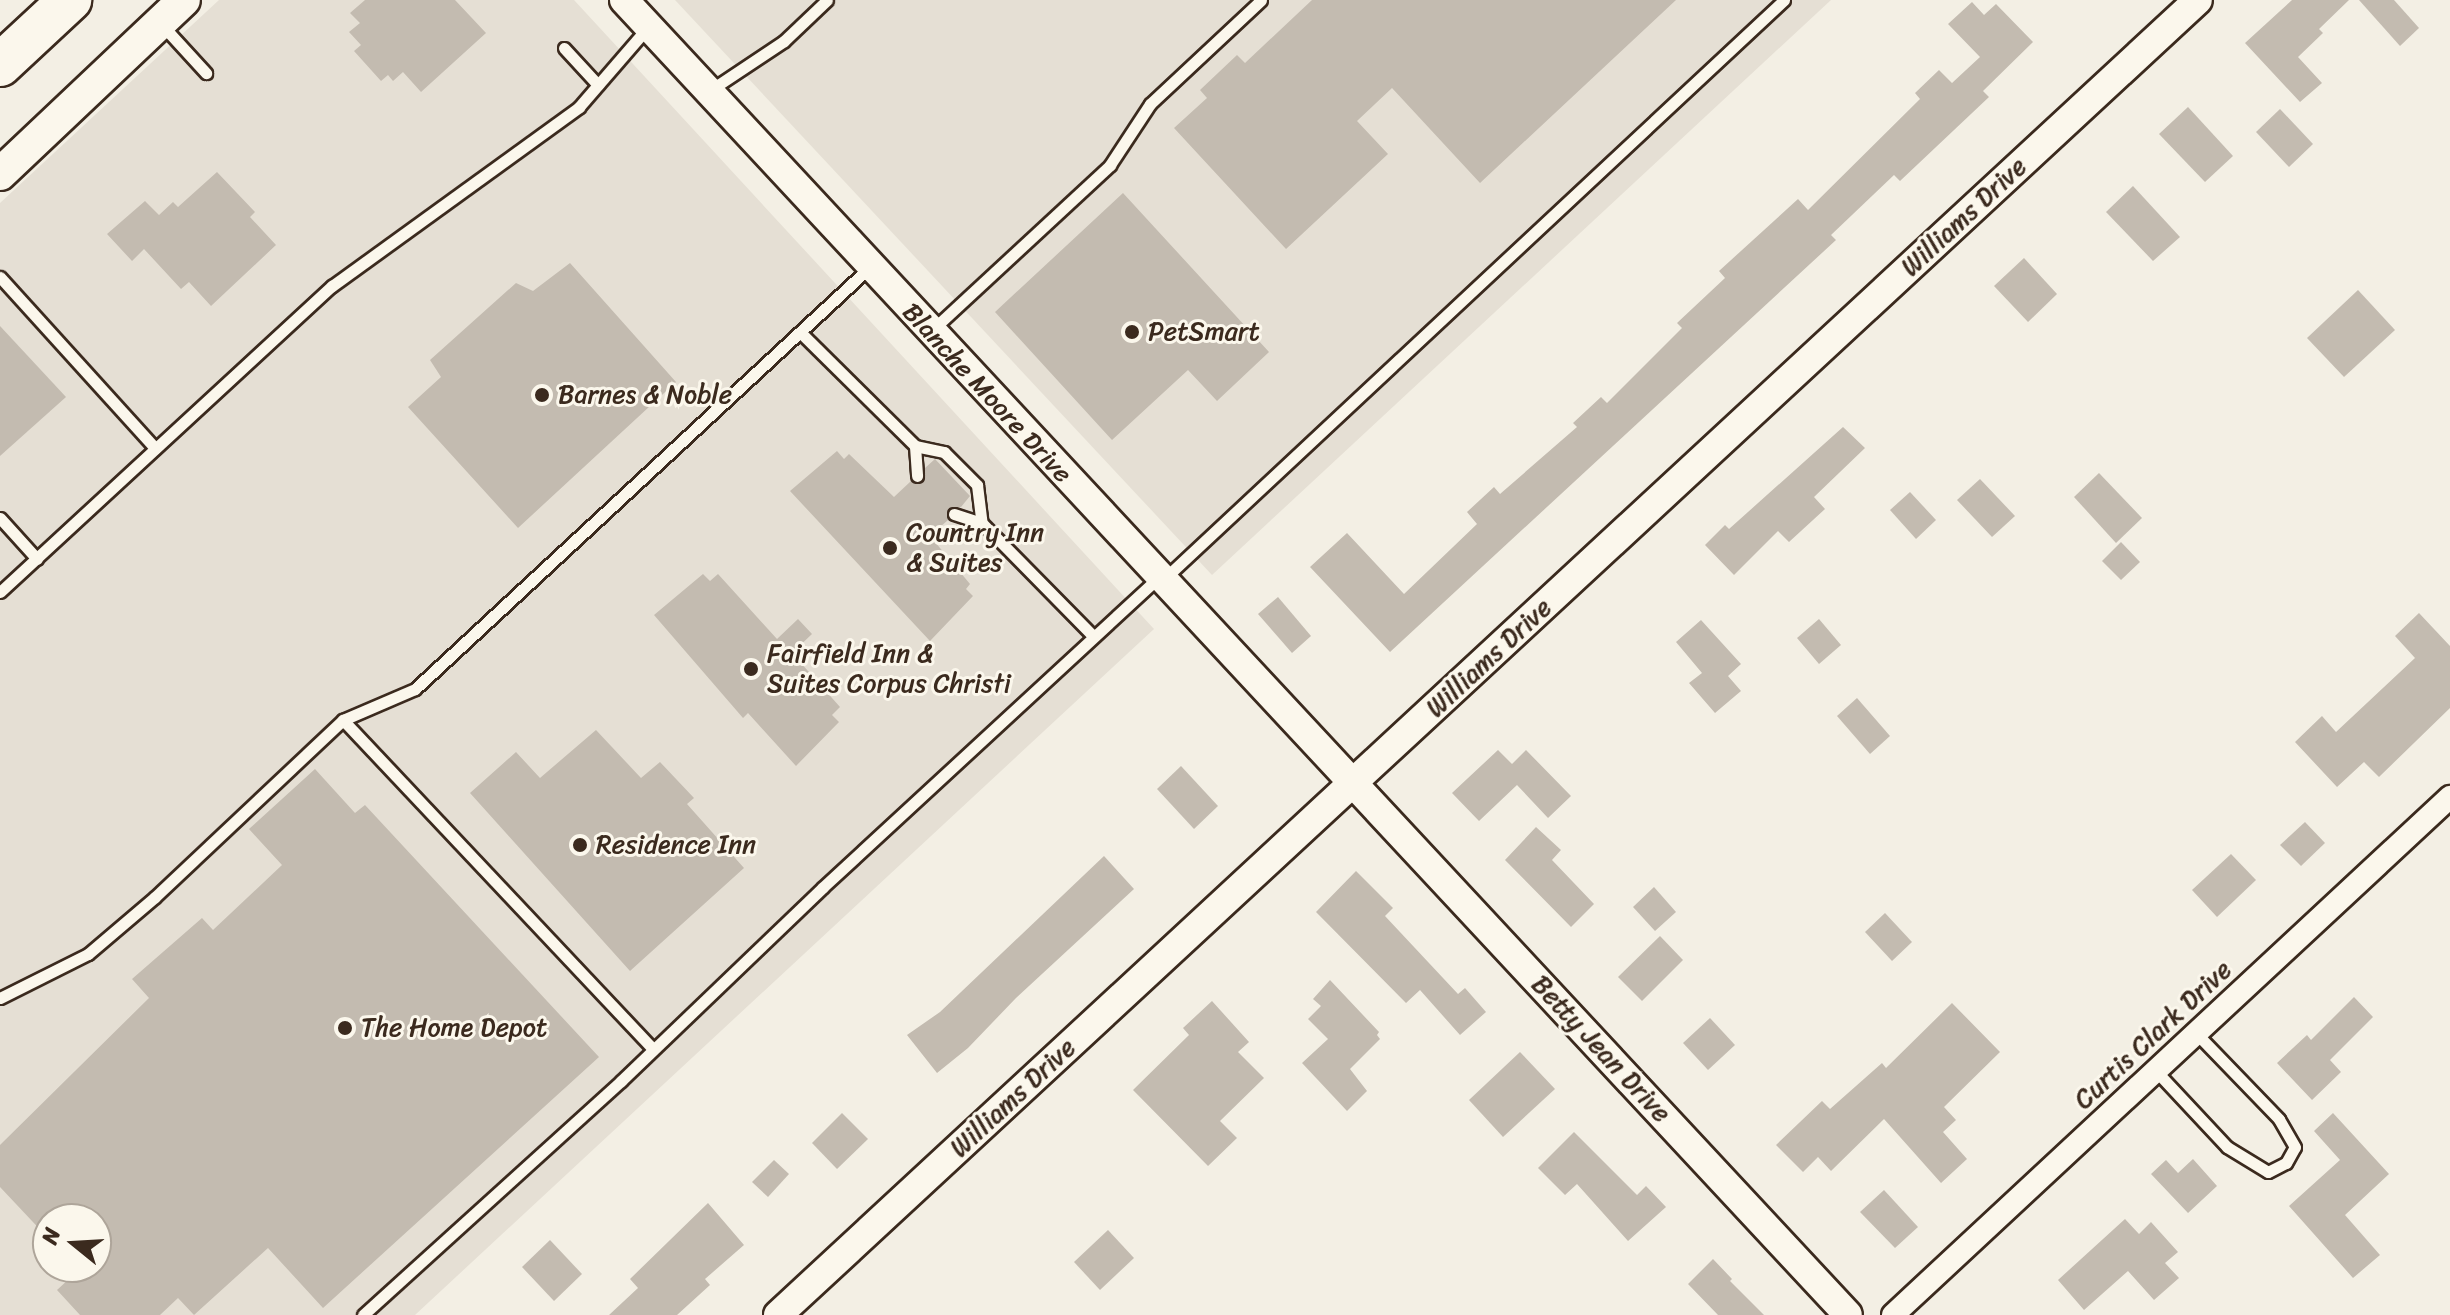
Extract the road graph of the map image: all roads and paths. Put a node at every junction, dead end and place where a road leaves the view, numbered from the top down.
1 (70, 0) edge
2 (184, 0) edge
3 (624, 0) edge
4 (827, 0) edge
5 (1261, 0) edge
6 (1784, 0) edge
7 (2198, 0) edge
8 (160, 23) junction
9 (648, 27) junction
10 (564, 48) dead end
11 (0, 65) edge
12 (206, 73) dead end
13 (598, 85) junction
14 (709, 92) junction
15 (0, 174) edge
16 (871, 267) junction
17 (0, 277) edge
18 (931, 331) junction
19 (800, 332) junction
20 (915, 446) junction
21 (155, 448) junction
22 (917, 476) dead end
23 (954, 514) dead end
24 (0, 518) edge
25 (982, 523) junction
26 (37, 559) junction
27 (1161, 578) junction
28 (0, 592) edge
29 (1093, 636) junction
30 (343, 720) junction
31 (1355, 783) junction
32 (2450, 797) edge
33 (0, 998) edge
34 (2196, 1033) junction
35 (652, 1048) junction
36 (2156, 1071) junction
37 (363, 1315) edge
38 (778, 1315) edge
39 (1848, 1315) edge
40 (1893, 1315) edge

1 - 11 highway
2 - 8 main road
3 - 9 street, Blanche Moore Drive
4 - 14 lane
5 - 18 lane
6 - 27 lane
7 - 31 street, Williams Drive
8 - 12 lane
8 - 15 main road
9 - 13 lane
9 - 14 street, Blanche Moore Drive
10 - 13 lane
13 - 21 lane
14 - 16 street, Blanche Moore Drive
16 - 18 street, Blanche Moore Drive
16 - 19 lane
17 - 21 lane
18 - 27 street, Blanche Moore Drive
19 - 20 lane
19 - 30 lane
20 - 22 lane
20 - 25 lane
21 - 26 lane
23 - 25 lane
24 - 26 lane
25 - 29 lane
26 - 28 lane
27 - 29 lane
27 - 31 street, Blanche Moore Drive
29 - 35 lane
30 - 33 lane
30 - 35 lane
31 - 38 street, Williams Drive
31 - 39 street, Betty Jean Drive
32 - 34 street, Curtis Clark Drive
34 - 36 street, Curtis Clark Drive
34 - 36 lane
35 - 37 lane
36 - 40 street, Curtis Clark Drive

